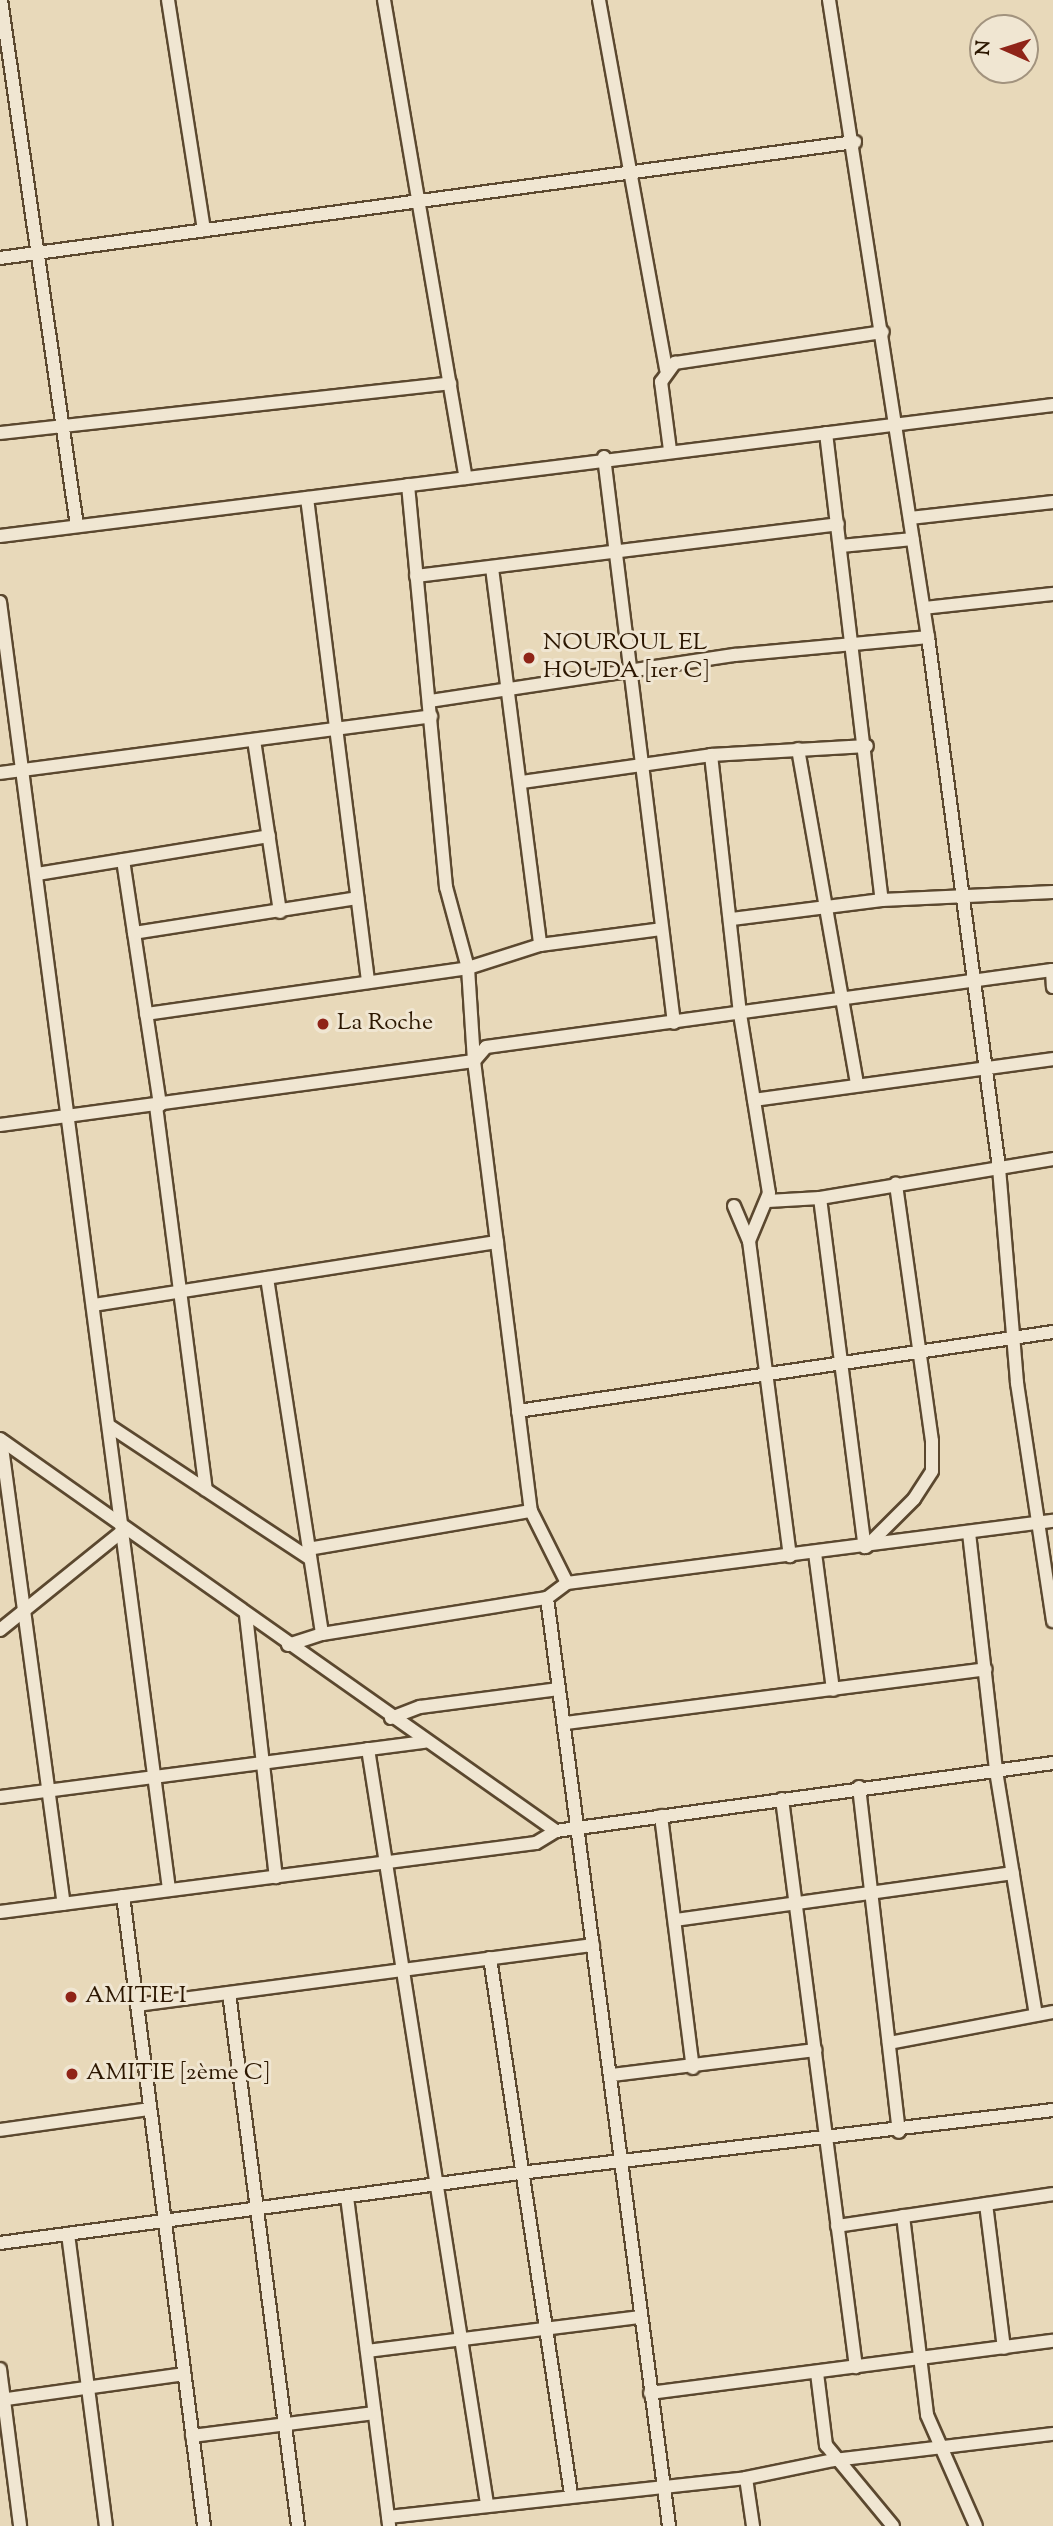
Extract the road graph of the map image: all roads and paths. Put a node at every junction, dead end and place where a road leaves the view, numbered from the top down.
1 (1, 0) edge
2 (168, 0) edge
3 (384, 0) edge
4 (598, 0) edge
5 (829, 0) edge
6 (855, 142) junction
7 (629, 173) junction
8 (419, 201) junction
9 (204, 230) junction
10 (41, 252) junction
11 (0, 258) edge
12 (883, 332) junction
13 (666, 370) junction
14 (450, 383) junction
15 (1053, 405) edge
16 (897, 425) junction
17 (64, 426) junction
18 (0, 433) edge
19 (826, 433) junction
20 (670, 450) junction
21 (604, 457) junction
22 (466, 478) junction
23 (408, 485) junction
24 (307, 498) junction
25 (1053, 502) edge
26 (910, 518) junction
27 (838, 524) junction
28 (77, 526) junction
29 (0, 536) edge
30 (913, 539) junction
31 (841, 547) junction
32 (614, 552) junction
33 (492, 568) junction
34 (416, 576) junction
35 (1053, 594) edge
36 (0, 602) edge
37 (924, 608) junction
38 (928, 637) junction
39 (855, 648) junction
40 (630, 674) junction
41 (508, 692) junction
42 (429, 701) junction
43 (431, 716) junction
44 (340, 729) junction
45 (254, 740) junction
46 (867, 746) junction
47 (798, 749) junction
48 (711, 755) junction
49 (642, 766) junction
50 (23, 770) junction
51 (0, 773) edge
52 (522, 782) junction
53 (269, 836) junction
54 (123, 860) junction
55 (37, 874) junction
56 (1053, 892) edge
57 (963, 894) junction
58 (357, 898) junction
59 (882, 900) junction
60 (826, 905) junction
61 (281, 912) junction
62 (732, 919) junction
63 (661, 929) junction
64 (134, 933) junction
65 (540, 945) junction
66 (468, 968) junction
67 (1052, 970) edge
68 (368, 982) junction
69 (973, 982) junction
70 (1053, 987) edge
71 (845, 999) junction
72 (146, 1014) junction
73 (740, 1014) junction
74 (674, 1023) junction
75 (1053, 1059) edge
76 (474, 1061) junction
77 (986, 1068) junction
78 (857, 1085) junction
79 (754, 1100) junction
80 (158, 1106) junction
81 (69, 1116) junction
82 (0, 1125) edge
83 (1053, 1159) edge
84 (999, 1168) junction
85 (896, 1184) junction
86 (820, 1198) junction
87 (768, 1201) junction
88 (734, 1206) dead end
89 (749, 1241) junction
90 (497, 1242) junction
91 (267, 1278) junction
92 (180, 1292) junction
93 (94, 1305) junction
94 (1053, 1332) edge
95 (1016, 1337) junction
96 (917, 1356) junction
97 (843, 1366) junction
98 (768, 1377) junction
99 (518, 1411) junction
100 (111, 1426) junction
101 (1, 1440) edge
102 (206, 1490) junction
103 (531, 1511) junction
104 (1047, 1522) edge
105 (125, 1529) junction
106 (969, 1533) junction
107 (866, 1547) junction
108 (816, 1553) junction
109 (308, 1554) junction
110 (790, 1556) junction
111 (567, 1583) junction
112 (547, 1598) junction
113 (24, 1611) junction
114 (246, 1615) junction
115 (1053, 1620) edge
116 (0, 1630) edge
117 (322, 1634) junction
118 (288, 1645) junction
119 (986, 1669) junction
120 (559, 1689) junction
121 (833, 1690) junction
122 (391, 1718) junction
123 (566, 1723) junction
124 (424, 1742) junction
125 (368, 1749) junction
126 (263, 1763) junction
127 (1053, 1763) edge
128 (996, 1771) junction
129 (155, 1777) junction
130 (859, 1787) junction
131 (48, 1791) junction
132 (0, 1797) edge
133 (782, 1799) junction
134 (662, 1816) junction
135 (577, 1827) junction
136 (556, 1831) junction
137 (386, 1863) junction
138 (1013, 1872) junction
139 (276, 1877) junction
140 (169, 1890) junction
141 (872, 1892) junction
142 (123, 1896) junction
143 (796, 1903) junction
144 (64, 1904) junction
145 (0, 1912) edge
146 (675, 1920) junction
147 (593, 1945) junction
148 (490, 1958) junction
149 (403, 1969) junction
150 (229, 1993) junction
151 (137, 2005) junction
152 (1053, 2012) edge
153 (1036, 2015) junction
154 (889, 2043) junction
155 (815, 2050) junction
156 (694, 2068) junction
157 (612, 2075) junction
158 (150, 2109) junction
159 (1053, 2110) edge
160 (0, 2130) edge
161 (899, 2132) junction
162 (827, 2141) junction
163 (622, 2161) junction
164 (520, 2173) junction
165 (437, 2186) junction
166 (1053, 2194) edge
167 (347, 2197) junction
168 (986, 2204) junction
169 (257, 2209) junction
170 (903, 2216) junction
171 (164, 2221) junction
172 (838, 2226) junction
173 (68, 2234) junction
174 (0, 2243) edge
175 (640, 2317) junction
176 (549, 2328) junction
177 (461, 2339) junction
178 (1053, 2342) edge
179 (1004, 2348) junction
180 (367, 2351) junction
181 (919, 2359) junction
182 (856, 2367) junction
183 (0, 2369) edge
184 (817, 2373) junction
185 (184, 2374) junction
186 (88, 2388) junction
187 (650, 2393) junction
188 (2, 2400) edge
189 (375, 2413) junction
190 (285, 2425) junction
191 (1053, 2434) edge
192 (192, 2436) junction
193 (938, 2447) junction
194 (834, 2459) junction
195 (746, 2478) junction
196 (663, 2484) junction
197 (572, 2494) junction
198 (487, 2504) junction
199 (389, 2521) edge
200 (20, 2526) edge
201 (106, 2526) edge
202 (204, 2526) edge
203 (298, 2526) edge
204 (669, 2526) edge
205 (753, 2526) edge
206 (892, 2526) edge
207 (976, 2526) edge

1 - 10 street
2 - 9 street
3 - 8 street
4 - 7 street
5 - 6 street
6 - 7 street
6 - 12 street
7 - 8 street
7 - 13 street
8 - 9 street
8 - 14 street
9 - 10 street
10 - 11 street
10 - 17 street
12 - 13 street
12 - 16 street
13 - 20 street
14 - 17 street
14 - 22 street
15 - 16 street
16 - 19 street
16 - 26 street
17 - 18 street
17 - 28 street
19 - 20 street
19 - 27 street
20 - 21 street
21 - 22 street
21 - 32 street
22 - 23 street
23 - 24 street
23 - 34 street
24 - 28 street
24 - 44 street
25 - 26 street
26 - 30 street
27 - 31 street
27 - 32 street
28 - 29 street
30 - 31 street
30 - 37 street
31 - 39 street
32 - 33 street
32 - 40 street
33 - 34 street
33 - 41 street
34 - 42 street
35 - 37 street
36 - 50 street
37 - 38 street
38 - 39 street
38 - 57 street
39 - 40 street
39 - 46 street
40 - 41 street
40 - 49 street
41 - 42 street
41 - 52 street
42 - 43 street
43 - 44 street
43 - 66 street
44 - 45 street
44 - 58 street
45 - 50 street
45 - 53 street
46 - 47 street
46 - 59 street
47 - 48 street
47 - 60 street
48 - 49 street
48 - 62 street
49 - 52 street
49 - 63 street
50 - 51 street
50 - 55 street
52 - 65 street
53 - 54 street
53 - 61 street
54 - 55 street
54 - 64 street
55 - 81 street
56 - 57 street
57 - 59 street
57 - 69 street
58 - 61 street
58 - 68 street
59 - 60 street
60 - 62 street
60 - 71 street
61 - 64 street
62 - 73 street
63 - 65 street
63 - 74 street
64 - 72 street
65 - 66 street
66 - 68 street
66 - 76 street
67 - 69 street
67 - 70 street
68 - 72 street
69 - 71 street
69 - 77 street
71 - 73 street
71 - 78 street
72 - 80 street
73 - 74 street
73 - 79 street
74 - 76 street
75 - 77 street
76 - 80 street
76 - 90 street
77 - 78 street
77 - 84 street
78 - 79 street
79 - 87 street
80 - 81 street
80 - 92 street
81 - 82 street
81 - 93 street
83 - 84 street
84 - 85 street
84 - 95 street
85 - 86 street
85 - 96 street
86 - 87 street
86 - 97 street
87 - 89 street
88 - 89 street
89 - 98 street
90 - 91 street
90 - 99 street
91 - 92 street
91 - 109 street
92 - 93 street
92 - 102 street
93 - 100 street
94 - 95 street
95 - 96 street
95 - 104 street
96 - 97 street
96 - 107 street
97 - 98 street
97 - 107 street
98 - 99 street
98 - 110 street
99 - 103 street
100 - 102 street
100 - 105 street
101 - 105 street
101 - 113 street
102 - 109 street
103 - 109 street
103 - 111 street
104 - 106 street
104 - 115 street
105 - 113 street
105 - 114 street
105 - 129 street
106 - 107 street
106 - 119 street
107 - 108 street
108 - 110 street
108 - 121 street
109 - 117 street
110 - 111 street
111 - 112 street
112 - 117 street
112 - 120 street
113 - 116 street
113 - 131 street
114 - 118 street
114 - 126 street
117 - 118 street
118 - 122 street
119 - 121 street
119 - 128 street
120 - 122 street
120 - 123 street
121 - 123 street
122 - 124 street
123 - 135 street
124 - 125 street
124 - 136 street
125 - 126 street
125 - 137 street
126 - 129 street
126 - 139 street
127 - 128 street
128 - 130 street
128 - 138 street
129 - 131 street
129 - 140 street
130 - 133 street
130 - 141 street
131 - 132 street
131 - 144 street
133 - 134 street
133 - 143 street
134 - 135 street
134 - 146 street
135 - 136 street
135 - 147 street
136 - 137 street
137 - 139 street
137 - 149 street
138 - 141 street
138 - 153 street
139 - 140 street
140 - 142 street
141 - 143 street
141 - 154 street
142 - 144 street
142 - 151 street
143 - 146 street
143 - 155 street
144 - 145 street
146 - 156 street
147 - 148 street
147 - 157 street
148 - 149 street
148 - 164 street
149 - 150 street
149 - 165 street
150 - 151 street
150 - 169 street
151 - 158 street
152 - 153 street
153 - 154 street
154 - 161 street
155 - 156 street
155 - 162 street
156 - 157 street
157 - 163 street
158 - 160 street
158 - 171 street
159 - 161 street
161 - 162 street
162 - 163 street
162 - 172 street
163 - 164 street
163 - 175 street
164 - 165 street
164 - 176 street
165 - 167 street
165 - 177 street
166 - 168 street
167 - 169 street
167 - 180 street
168 - 170 street
168 - 179 street
169 - 171 street
169 - 190 street
170 - 172 street
170 - 181 street
171 - 173 street
171 - 185 street
172 - 182 street
173 - 174 street
173 - 186 street
175 - 176 street
175 - 187 street
176 - 177 street
176 - 197 street
177 - 180 street
177 - 198 street
178 - 179 street
179 - 181 street
180 - 189 street
181 - 182 street
181 - 193 street
182 - 184 street
183 - 188 street
184 - 187 street
184 - 194 street
185 - 186 street
185 - 192 street
186 - 188 street
186 - 201 street
187 - 196 street
188 - 200 street
189 - 190 street
189 - 199 street
190 - 192 street
190 - 203 street
191 - 193 street
192 - 202 street
193 - 194 street
193 - 207 street
194 - 195 street
194 - 206 street
195 - 196 street
195 - 205 street
196 - 197 street
196 - 204 street
197 - 198 street
198 - 199 street

